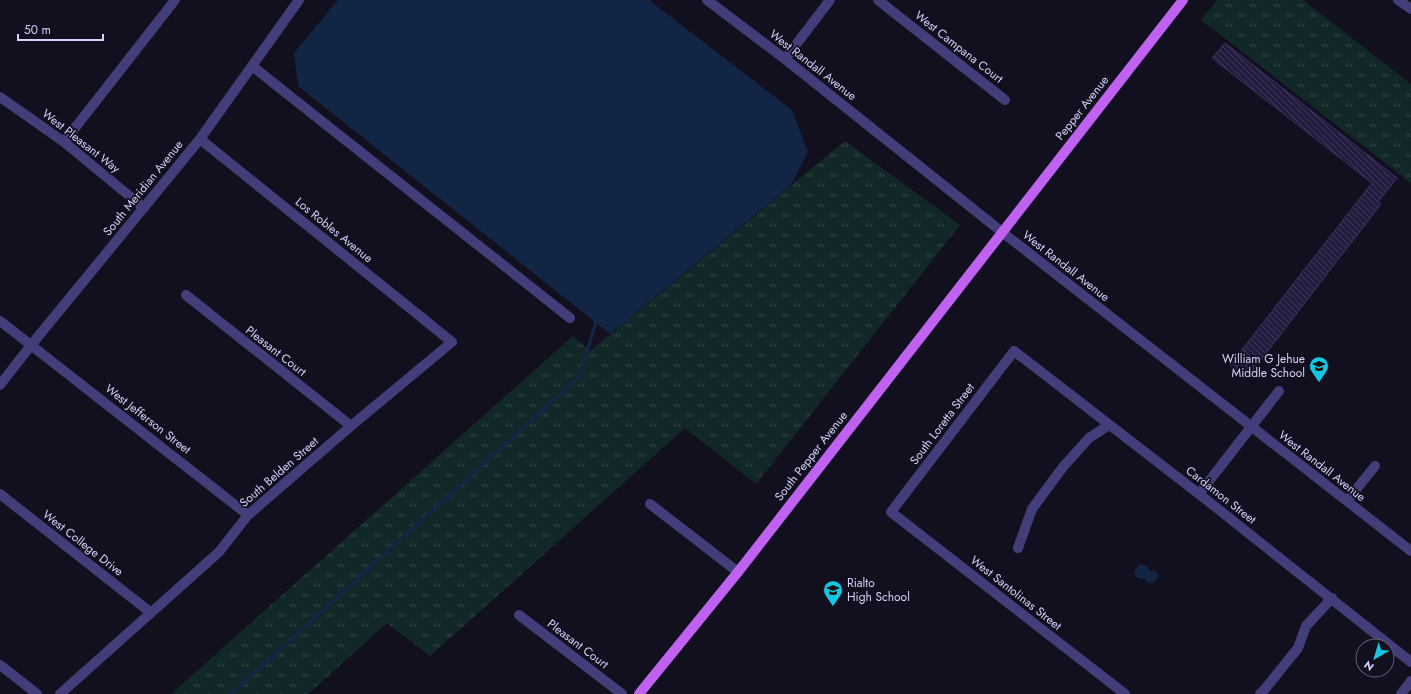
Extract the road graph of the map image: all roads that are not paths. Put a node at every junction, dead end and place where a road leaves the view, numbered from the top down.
1 (175, 0) edge
2 (299, 0) edge
3 (707, 0) edge
4 (830, 0) edge
5 (878, 0) edge
6 (1183, 0) edge
7 (1398, 0) edge
8 (1411, 9) edge
9 (785, 59) junction
10 (252, 66) junction
11 (0, 97) edge
12 (1005, 100) dead end
13 (200, 139) junction
14 (64, 142) junction
15 (144, 208) junction
16 (1002, 232) junction
17 (186, 295) dead end
18 (570, 318) dead end
19 (0, 321) edge
20 (452, 342) joint
21 (32, 344) junction
22 (1014, 351) joint
23 (0, 385) edge
24 (1279, 391) dead end
25 (1109, 424) junction
26 (351, 426) junction
27 (1251, 427) junction
28 (1375, 466) dead end
29 (0, 494) edge
30 (1199, 494) junction
31 (1347, 501) junction
32 (650, 504) dead end
33 (891, 512) joint
34 (248, 515) junction
35 (1018, 548) dead end
36 (1411, 552) edge
37 (738, 572) junction
38 (1332, 598) junction
39 (150, 612) junction
40 (519, 615) dead end
41 (1411, 662) edge
42 (0, 665) edge
43 (1411, 681) edge
44 (37, 694) edge
45 (60, 694) edge
46 (622, 694) edge
47 (639, 694) edge
48 (1125, 694) edge
49 (1260, 694) edge
50 (1401, 694) edge

1 - 14 street
2 - 10 street, South Meridian Avenue
3 - 9 street, West Randall Avenue
4 - 9 street
5 - 12 street, West Campana Court
6 - 16 main road, Pepper Avenue
7 - 8 street
9 - 16 street, West Randall Avenue
10 - 13 street, South Meridian Avenue
10 - 18 street
11 - 14 street, West Pleasant Way
13 - 15 street, South Meridian Avenue
13 - 20 street, Los Robles Avenue
14 - 15 street, West Pleasant Way
15 - 21 street, South Meridian Avenue
16 - 27 street, West Randall Avenue
16 - 37 main road, South Pepper Avenue
17 - 26 street, Pleasant Court
19 - 21 street, West Jefferson Street
20 - 26 street, South Belden Street
21 - 23 street, South Meridian Avenue
21 - 34 street, West Jefferson Street
22 - 25 street, Cardamon Street
22 - 33 street, South Loretta Street
24 - 27 street
25 - 30 street, Cardamon Street
25 - 35 street
26 - 34 street, South Belden Street
27 - 30 street
27 - 31 street, West Randall Avenue
28 - 31 street
29 - 39 street, West College Drive
30 - 38 street, Cardamon Street
31 - 36 street, West Randall Avenue
32 - 37 street
33 - 48 street, West Santolinas Street
34 - 39 street, South Belden Street
37 - 47 main road, South Pepper Avenue
38 - 41 street, Cardamon Street
38 - 49 street
39 - 45 street, South Belden Street
40 - 46 street, Pleasant Court
42 - 44 street
43 - 50 street

